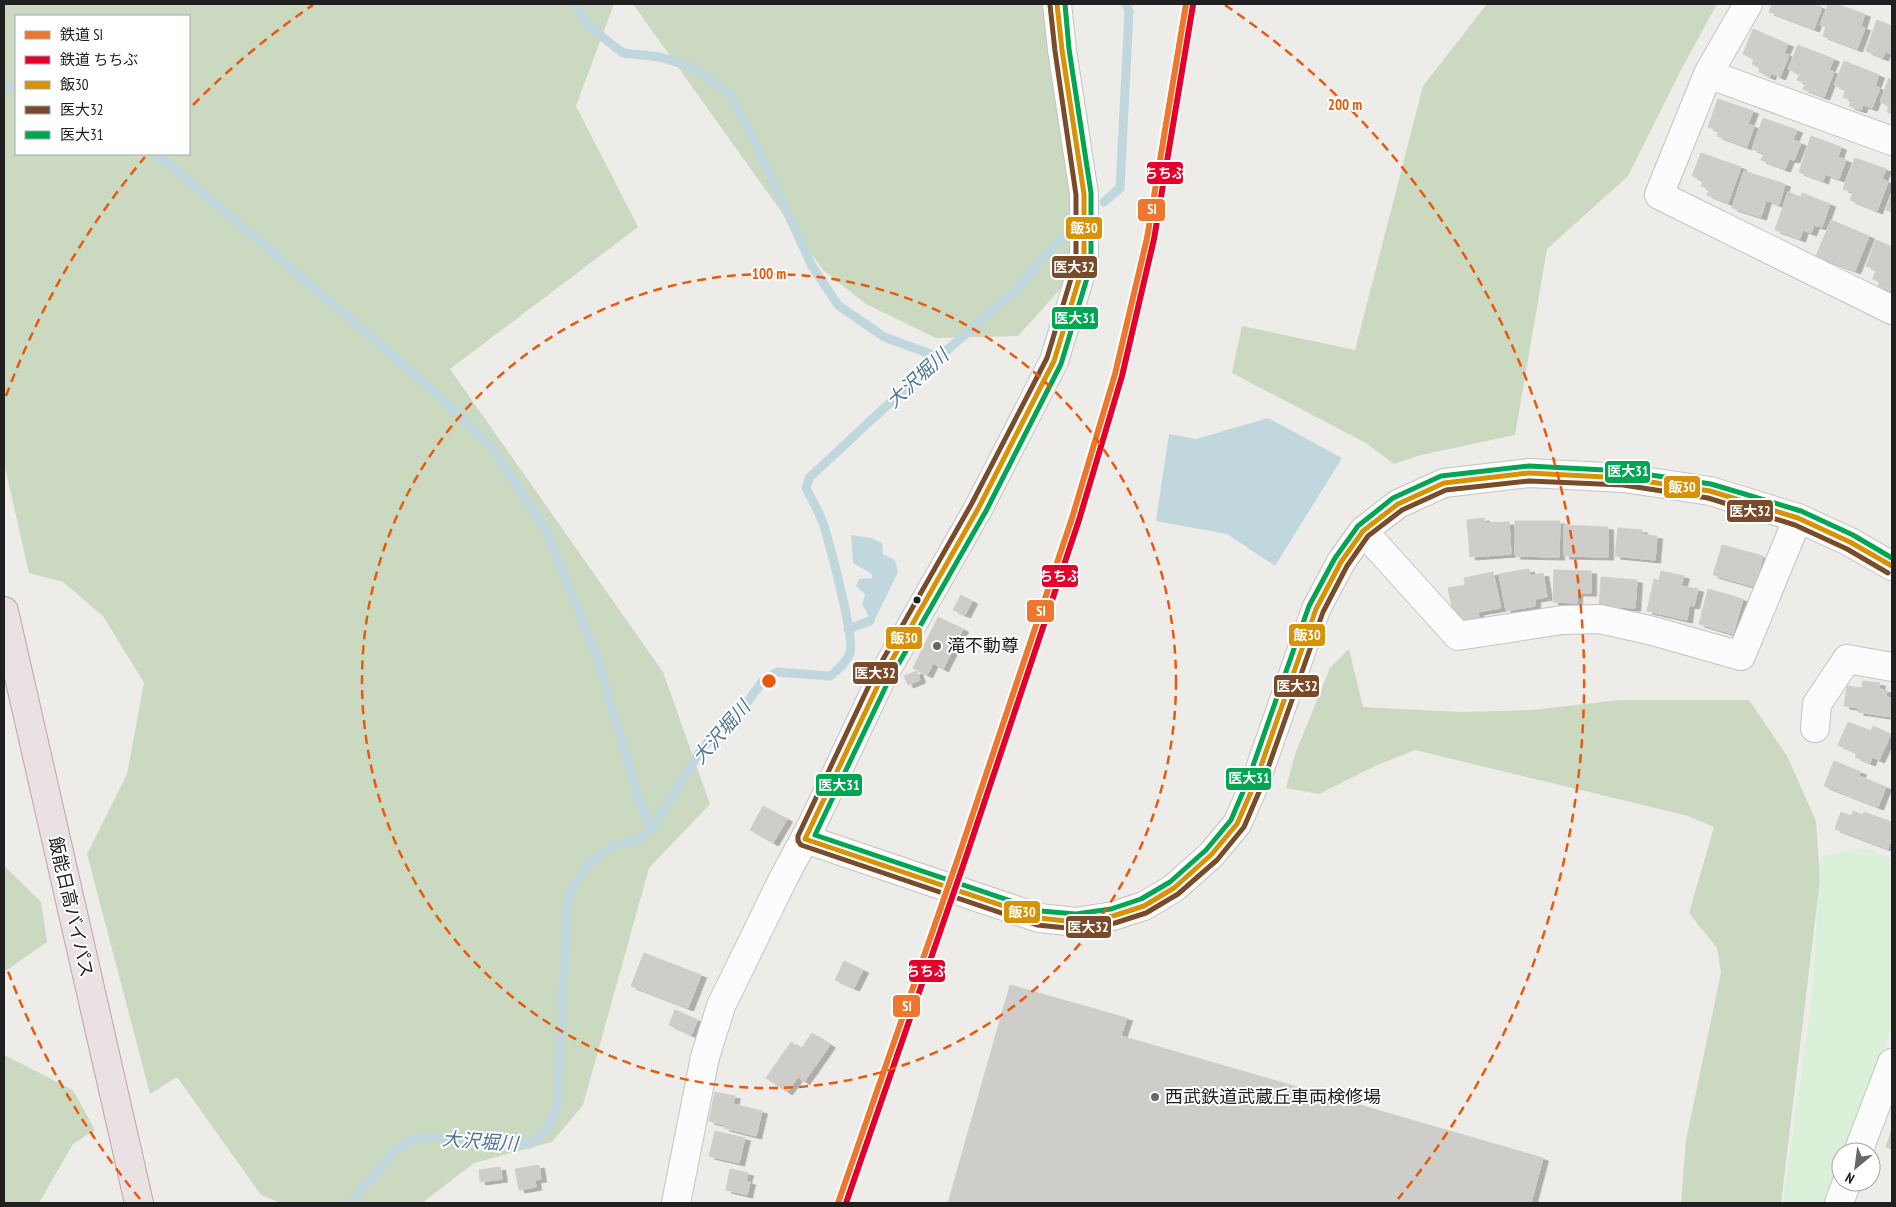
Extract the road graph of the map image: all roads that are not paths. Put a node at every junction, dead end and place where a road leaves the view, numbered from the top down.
1 (1057, 4) edge
2 (1748, 4) edge
3 (1708, 74) junction
4 (1892, 141) edge
5 (1892, 310) edge
6 (1798, 518) junction
7 (1363, 531) junction
8 (1892, 566) edge
9 (4, 611) edge
10 (1892, 667) edge
11 (1816, 728) dead end
12 (804, 839) junction
13 (1892, 1063) edge
14 (1862, 1142) edge
15 (140, 1203) edge
16 (676, 1203) edge

1 - 12 street
2 - 3 street
3 - 4 street
3 - 5 street
6 - 7 street
6 - 7 street
6 - 8 street
7 - 12 street
9 - 15 highway, 飯能日高バイパス
10 - 11 street
12 - 16 street
13 - 14 street

